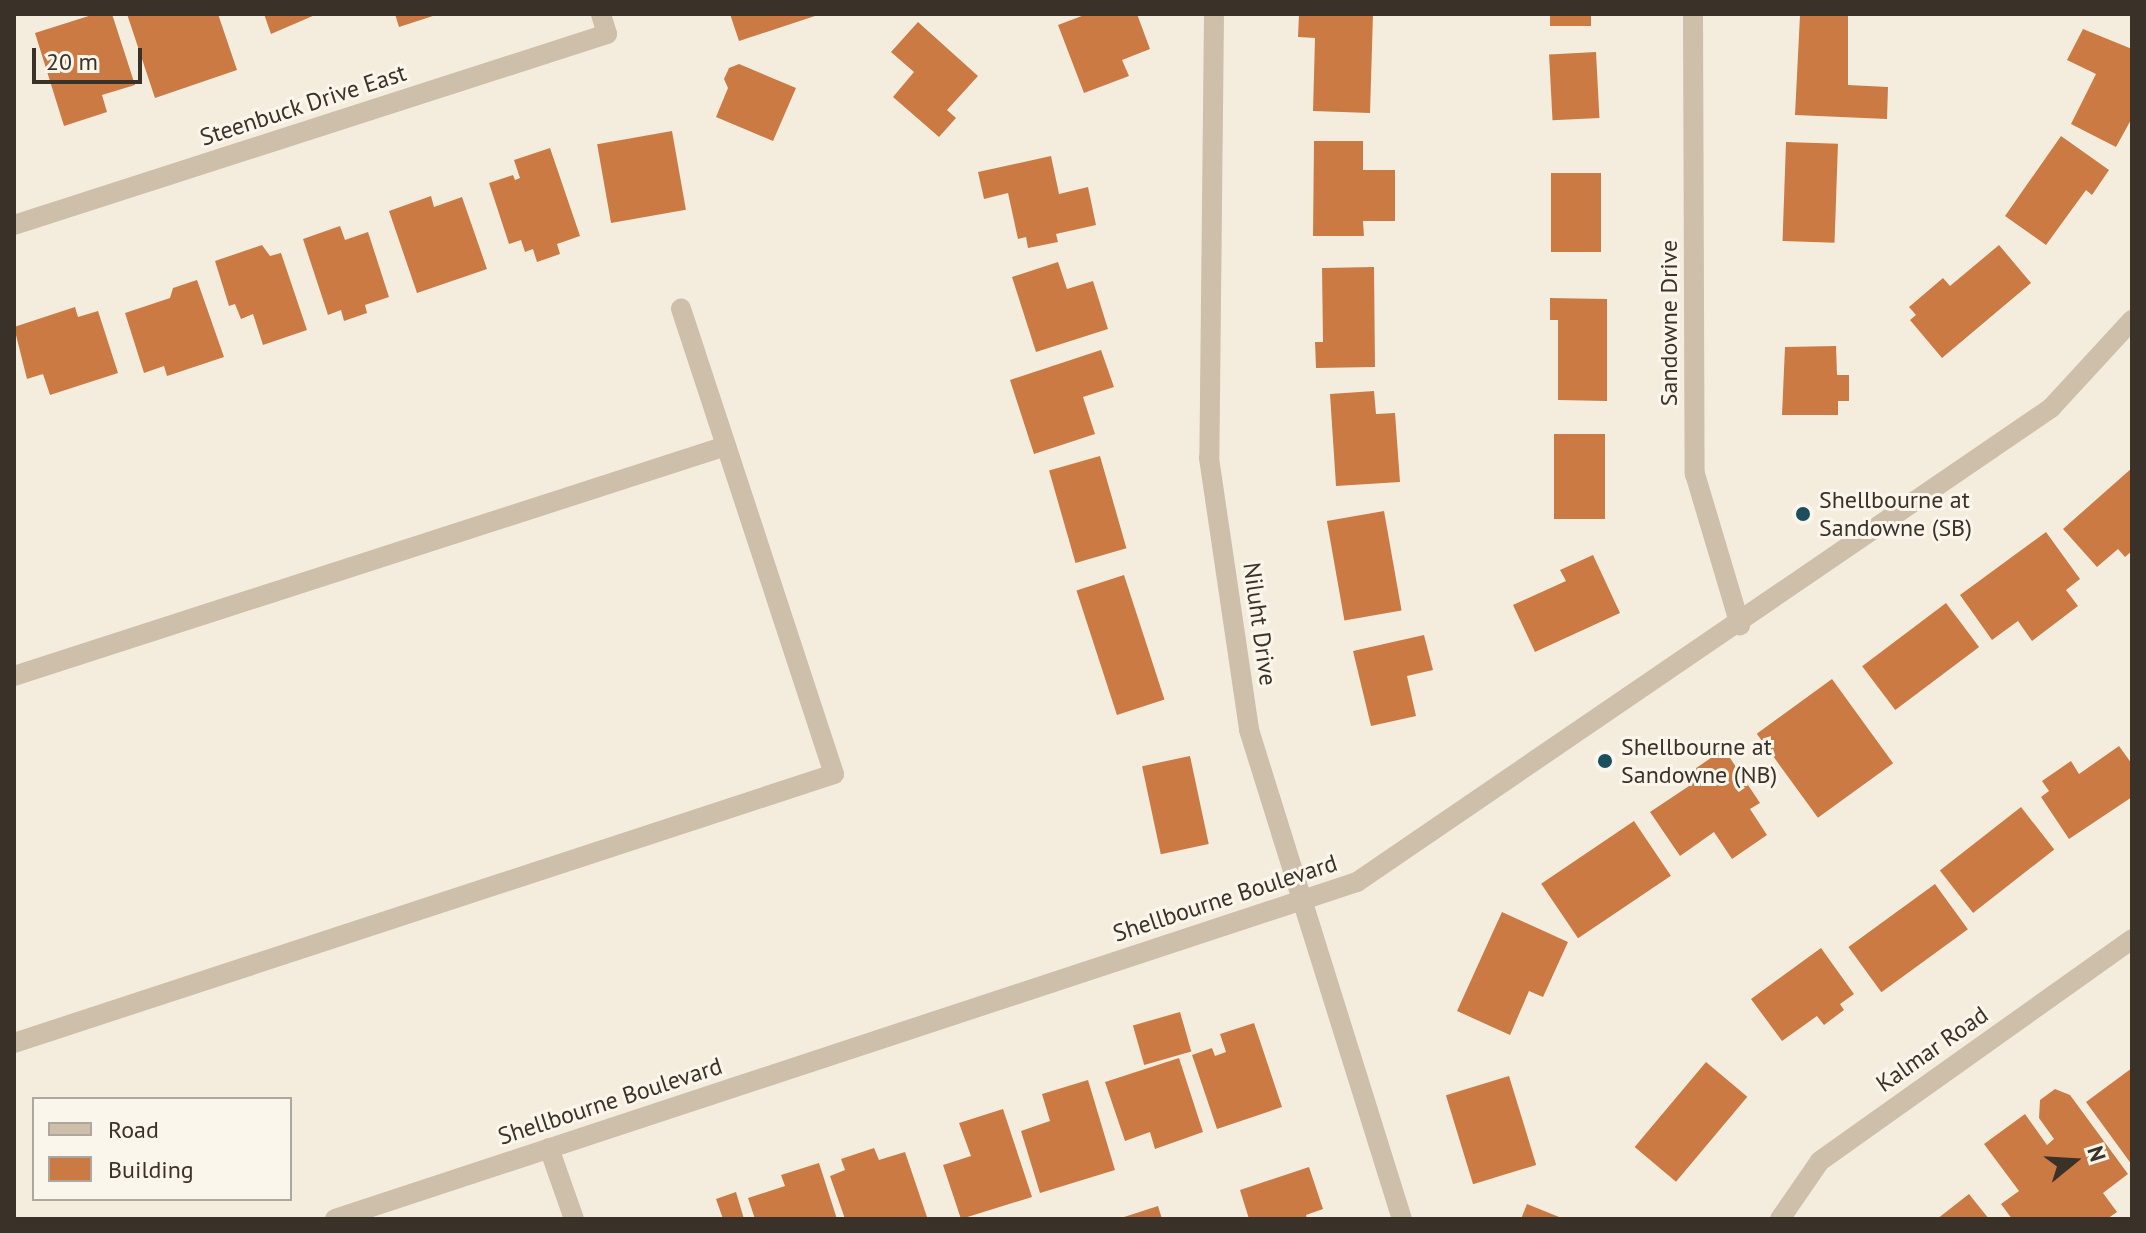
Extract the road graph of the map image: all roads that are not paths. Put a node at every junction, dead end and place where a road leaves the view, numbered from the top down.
1 (601, 14) edge
2 (1214, 14) edge
3 (1693, 14) edge
4 (14, 225) edge
5 (681, 309) dead end
6 (2132, 320) edge
7 (726, 446) junction
8 (1740, 625) junction
9 (14, 676) edge
10 (1303, 900) junction
11 (2132, 939) edge
12 (14, 1043) edge
13 (549, 1148) junction
14 (335, 1219) edge
15 (574, 1219) edge
16 (1402, 1219) edge
17 (1780, 1219) edge

1 - 4 street, Steenbuck Drive East
2 - 10 street, Niluht Drive
3 - 8 street, Sandowne Drive
5 - 7 street
6 - 8 street, Shellbourne Boulevard
7 - 9 street
7 - 12 street
8 - 10 street, Shellbourne Boulevard
10 - 13 street, Shellbourne Boulevard
10 - 16 street, Niluht Drive
11 - 17 street, Kalmar Road
13 - 14 street, Shellbourne Boulevard
13 - 15 street

